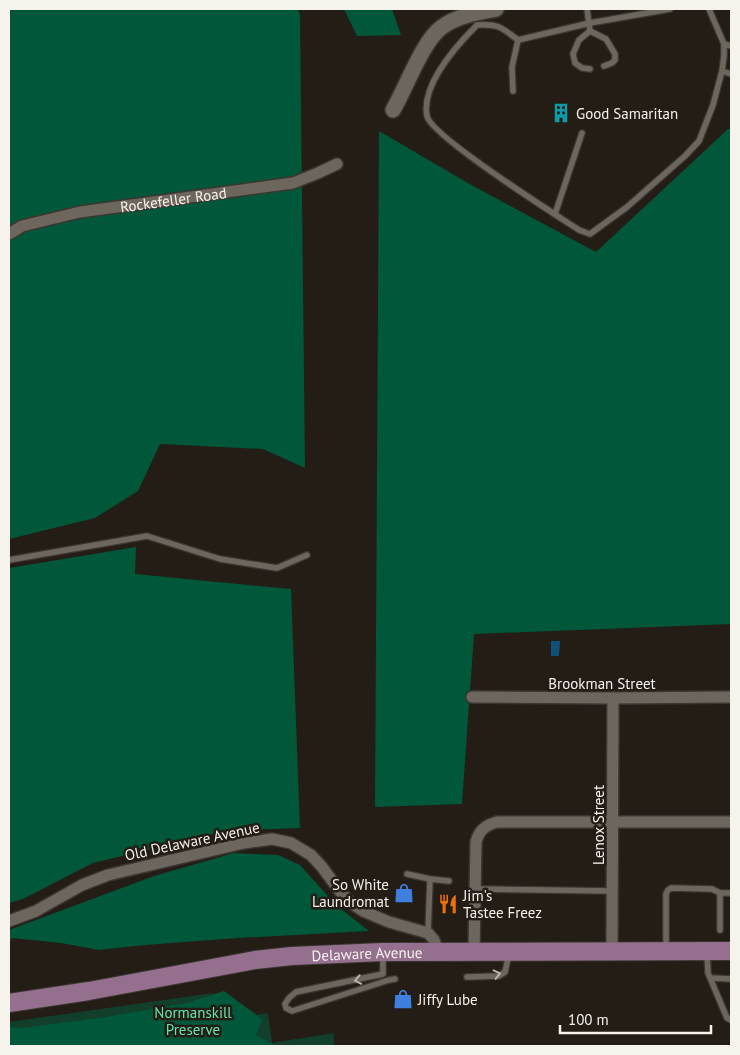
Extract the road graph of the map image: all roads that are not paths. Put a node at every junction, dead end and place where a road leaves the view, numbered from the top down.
1 (496, 9) edge
2 (587, 9) edge
3 (670, 9) edge
4 (709, 9) edge
5 (590, 23) junction
6 (590, 31) junction
7 (518, 40) junction
8 (724, 44) junction
9 (731, 46) edge
10 (604, 66) dead end
11 (590, 69) dead end
12 (722, 71) junction
13 (731, 74) edge
14 (513, 91) dead end
15 (393, 110) dead end
16 (582, 133) dead end
17 (337, 164) dead end
18 (555, 214) junction
19 (9, 234) edge
20 (307, 555) dead end
21 (9, 560) edge
22 (472, 697) dead end
23 (731, 697) edge
24 (613, 698) junction
25 (613, 822) junction
26 (731, 822) edge
27 (407, 874) dead end
28 (430, 880) junction
29 (449, 881) dead end
30 (476, 889) junction
31 (613, 891) junction
32 (720, 893) junction
33 (731, 893) edge
34 (9, 921) edge
35 (720, 930) dead end
36 (428, 933) junction
37 (510, 951) junction
38 (612, 951) junction
39 (666, 951) junction
40 (707, 951) junction
41 (731, 951) edge
42 (383, 952) junction
43 (438, 952) junction
44 (474, 952) junction
45 (467, 977) dead end
46 (711, 978) junction
47 (395, 979) dead end
48 (731, 979) edge
49 (9, 1003) edge
50 (731, 1020) edge

1 - 15 street
2 - 5 lane
3 - 5 lane
4 - 8 lane
5 - 6 lane
5 - 7 lane
6 - 10 lane
6 - 11 lane
7 - 14 lane
7 - 18 lane
8 - 9 lane
8 - 12 lane
12 - 13 lane
12 - 18 lane
16 - 18 lane
17 - 19 street, Rockefeller Road
20 - 21 lane
22 - 24 street, Brookman Street
23 - 24 street, Brookman Street
24 - 25 street, Lenox Street
25 - 26 street
25 - 30 street
25 - 31 street, Lenox Street
27 - 28 lane
28 - 29 lane
28 - 36 lane
30 - 31 lane
30 - 44 street
31 - 38 street, Lenox Street
32 - 33 lane
32 - 35 lane
32 - 39 lane
34 - 36 street, Old Delaware Avenue
36 - 43 street
37 - 38 main road, Delaware Avenue
37 - 44 main road, Delaware Avenue
45 -> 37 lane
38 - 39 main road, Delaware Avenue
39 - 40 main road, Delaware Avenue
40 - 41 main road, Delaware Avenue
40 - 46 lane
42 - 43 main road, Delaware Avenue
42 -> 47 lane
42 - 49 main road, Delaware Avenue
43 - 44 main road, Delaware Avenue
46 - 48 lane
46 - 50 lane

